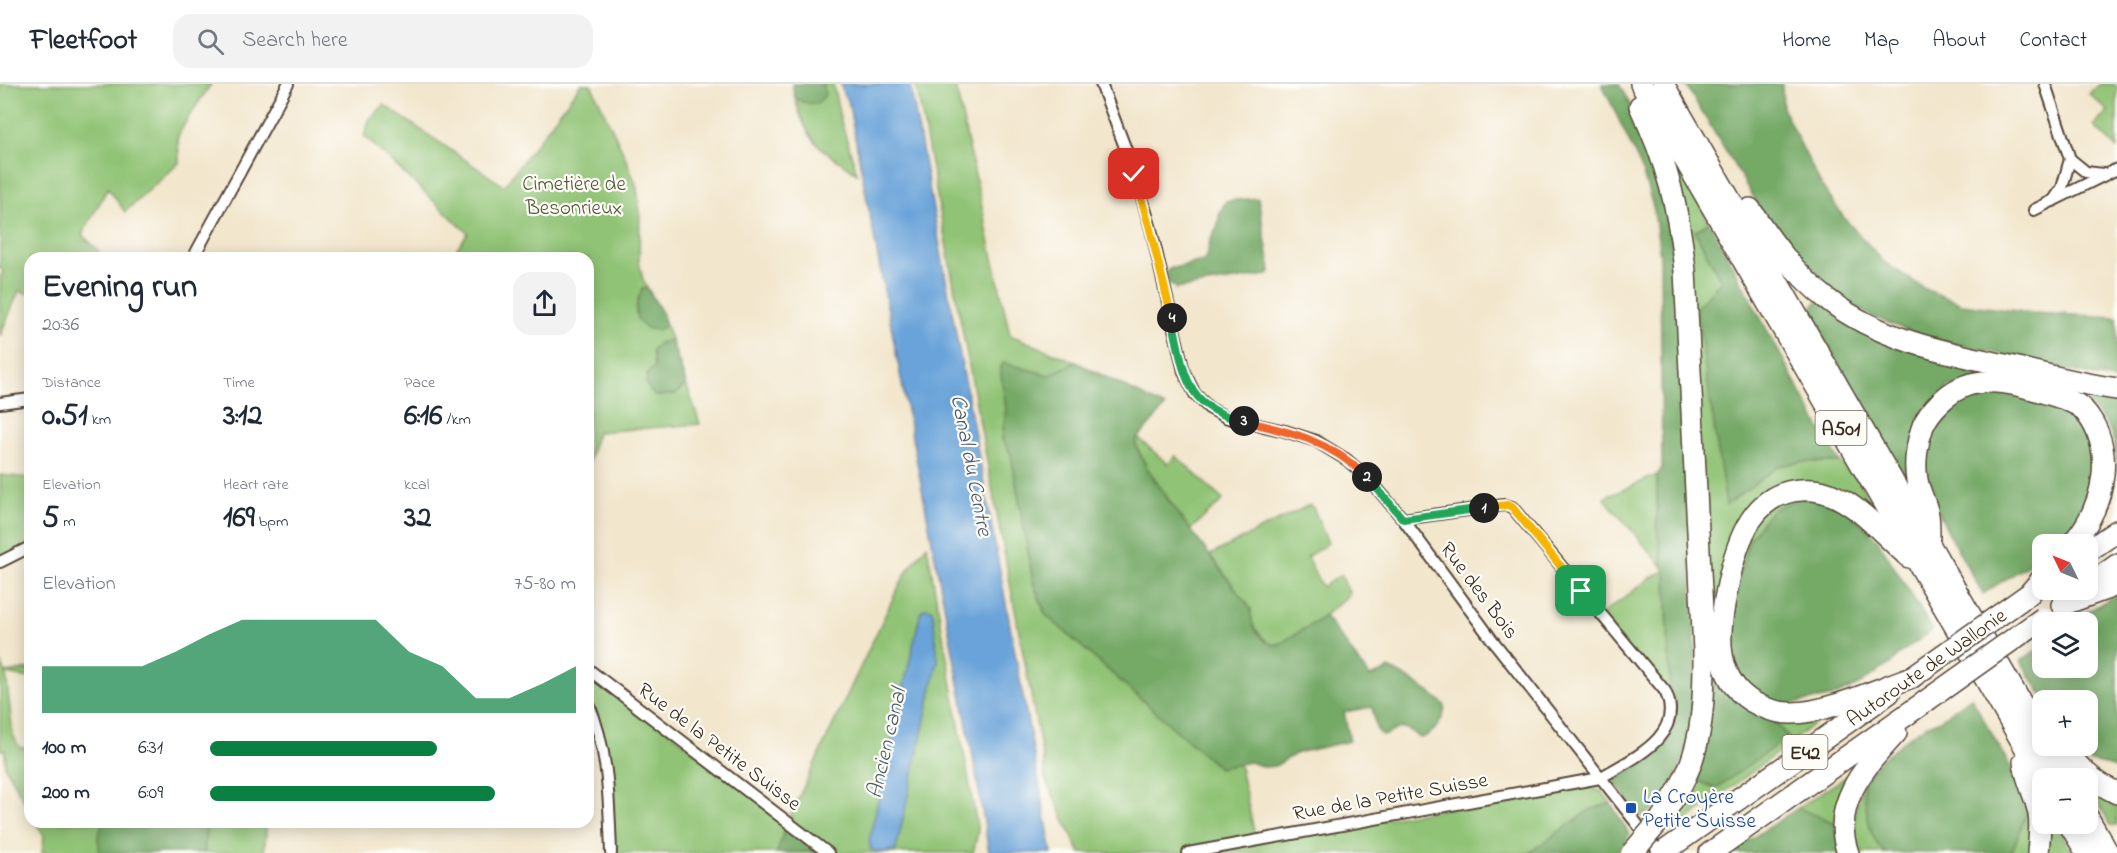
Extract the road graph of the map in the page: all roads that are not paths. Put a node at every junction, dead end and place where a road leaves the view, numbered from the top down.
1 (288, 84) edge
2 (1101, 84) edge
3 (1630, 84) edge
4 (1641, 84) edge
5 (1663, 84) edge
6 (2045, 84) edge
7 (1697, 142) junction
8 (2070, 159) junction
9 (2112, 171) edge
10 (2053, 201) junction
11 (2034, 210) dead end
12 (196, 252) edge
13 (2117, 389) edge
14 (24, 400) edge
15 (0, 403) edge
16 (1403, 519) junction
17 (2117, 531) edge
18 (2080, 534) edge
19 (1929, 544) junction
20 (2098, 544) edge
21 (24, 550) edge
22 (0, 562) edge
23 (2117, 565) edge
24 (1922, 568) junction
25 (2098, 579) edge
26 (2117, 585) edge
27 (2032, 592) edge
28 (2068, 600) edge
29 (2062, 604) junction
30 (594, 674) edge
31 (1912, 677) junction
32 (1926, 700) junction
33 (2032, 716) edge
34 (594, 717) edge
35 (2021, 740) junction
36 (2069, 756) edge
37 (2037, 768) edge
38 (1600, 778) junction
39 (2117, 793) edge
40 (2075, 834) edge
41 (2097, 834) edge
42 (1667, 849) edge
43 (611, 853) edge
44 (828, 853) edge
45 (1188, 853) edge
46 (1632, 853) edge
47 (1710, 853) edge
48 (1848, 853) edge
49 (2037, 853) edge
50 (2086, 853) edge
51 (2108, 853) edge

1 - 12 street
2 - 16 street, Rue des Bois
3 - 46 highway, bridge
4 - 24 highway, A501
5 - 7 highway, A501
6 - 8 street
7 - 13 highway
7 - 19 highway, A501
8 - 9 street
8 - 10 street
9 - 10 street
10 - 11 street
14 - 15 street
16 - 38 street, Rue des Bois
16 - 38 street
17 - 20 highway
18 - 19 highway
19 - 33 highway, A501
21 - 22 street
23 - 25 highway
24 - 31 highway
24 - 35 highway, A501
26 - 29 highway
27 - 31 highway, Autoroute de Wallonie / E42, bridge
28 - 29 highway, Autoroute de Wallonie / E42
29 - 32 highway, Autoroute de Wallonie / E42, bridge
30 - 44 street, Rue de la Petite Suisse
31 - 42 highway, Autoroute de Wallonie / E42
32 - 47 highway, Autoroute de Wallonie / E42
32 - 48 highway
34 - 43 street
35 - 37 highway, A501
35 - 49 highway
36 - 39 highway
38 - 42 street, Rue des Bois
38 - 45 street, Rue de la Petite Suisse
40 - 50 highway
41 - 51 highway

